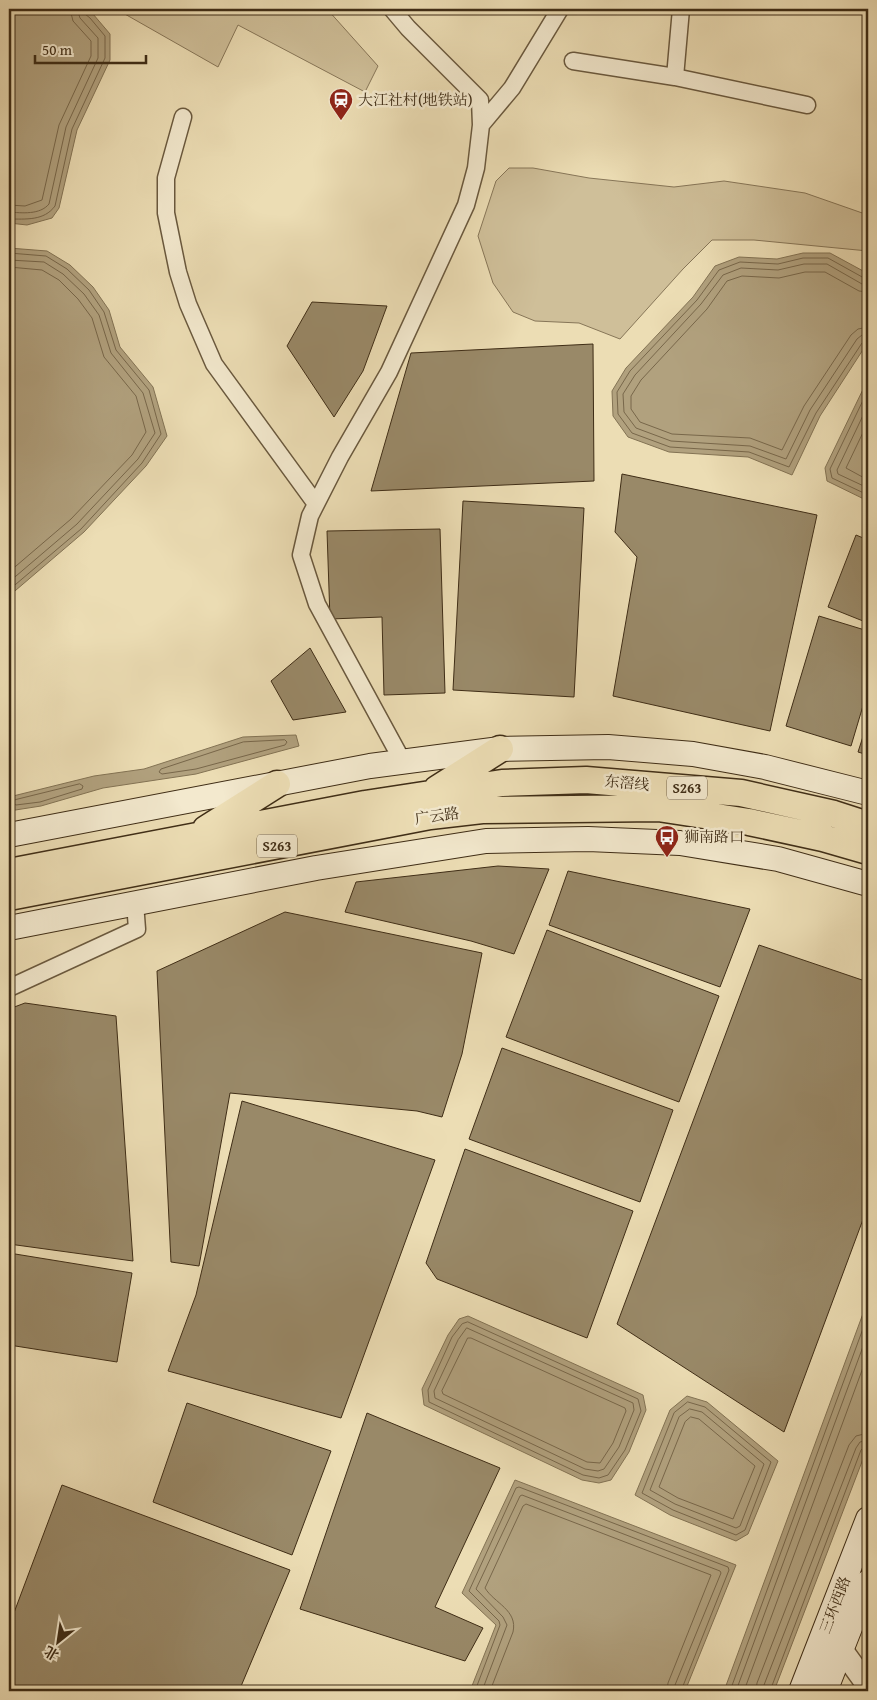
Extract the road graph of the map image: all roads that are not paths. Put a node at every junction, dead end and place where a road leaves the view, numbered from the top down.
1 (392, 9) edge
2 (560, 9) edge
3 (681, 9) edge
4 (573, 61) dead end
5 (675, 77) junction
6 (807, 105) dead end
7 (183, 117) dead end
8 (481, 125) junction
9 (316, 504) junction
10 (500, 749) junction
11 (403, 762) junction
12 (502, 783) joint
13 (277, 784) junction
14 (868, 793) edge
15 (428, 794) junction
16 (868, 825) edge
17 (9, 835) edge
18 (194, 837) junction
19 (868, 851) edge
20 (9, 872) edge
21 (868, 884) edge
22 (9, 897) edge
23 (135, 903) junction
24 (9, 928) edge
25 (9, 988) edge
26 (868, 1519) edge
27 (868, 1582) edge
28 (842, 1650) junction
29 (868, 1686) edge
30 (801, 1691) edge
31 (825, 1691) edge

1 - 8 street
2 - 8 street
3 - 5 street
4 - 5 street
5 - 6 street
7 - 9 street
8 - 9 street
9 - 11 street
10 - 11 main road, S263
10 - 14 main road, S263
10 - 15 main road
11 - 13 main road, S263
12 - 15 main road, 广云路 / S263
12 - 16 main road, 东滘线 / S263
13 - 17 main road, S263
13 - 18 main road
15 - 18 main road, 广云路 / S263
18 - 20 main road, 广云路 / S263
19 - 22 main road, 广云路 / S263
21 - 23 main road, S263
23 - 24 main road, S263
23 - 25 street
26 - 30 main road, 三环西路
27 - 28 main road, 三环西路
28 - 29 street
28 - 31 main road, 三环西路

